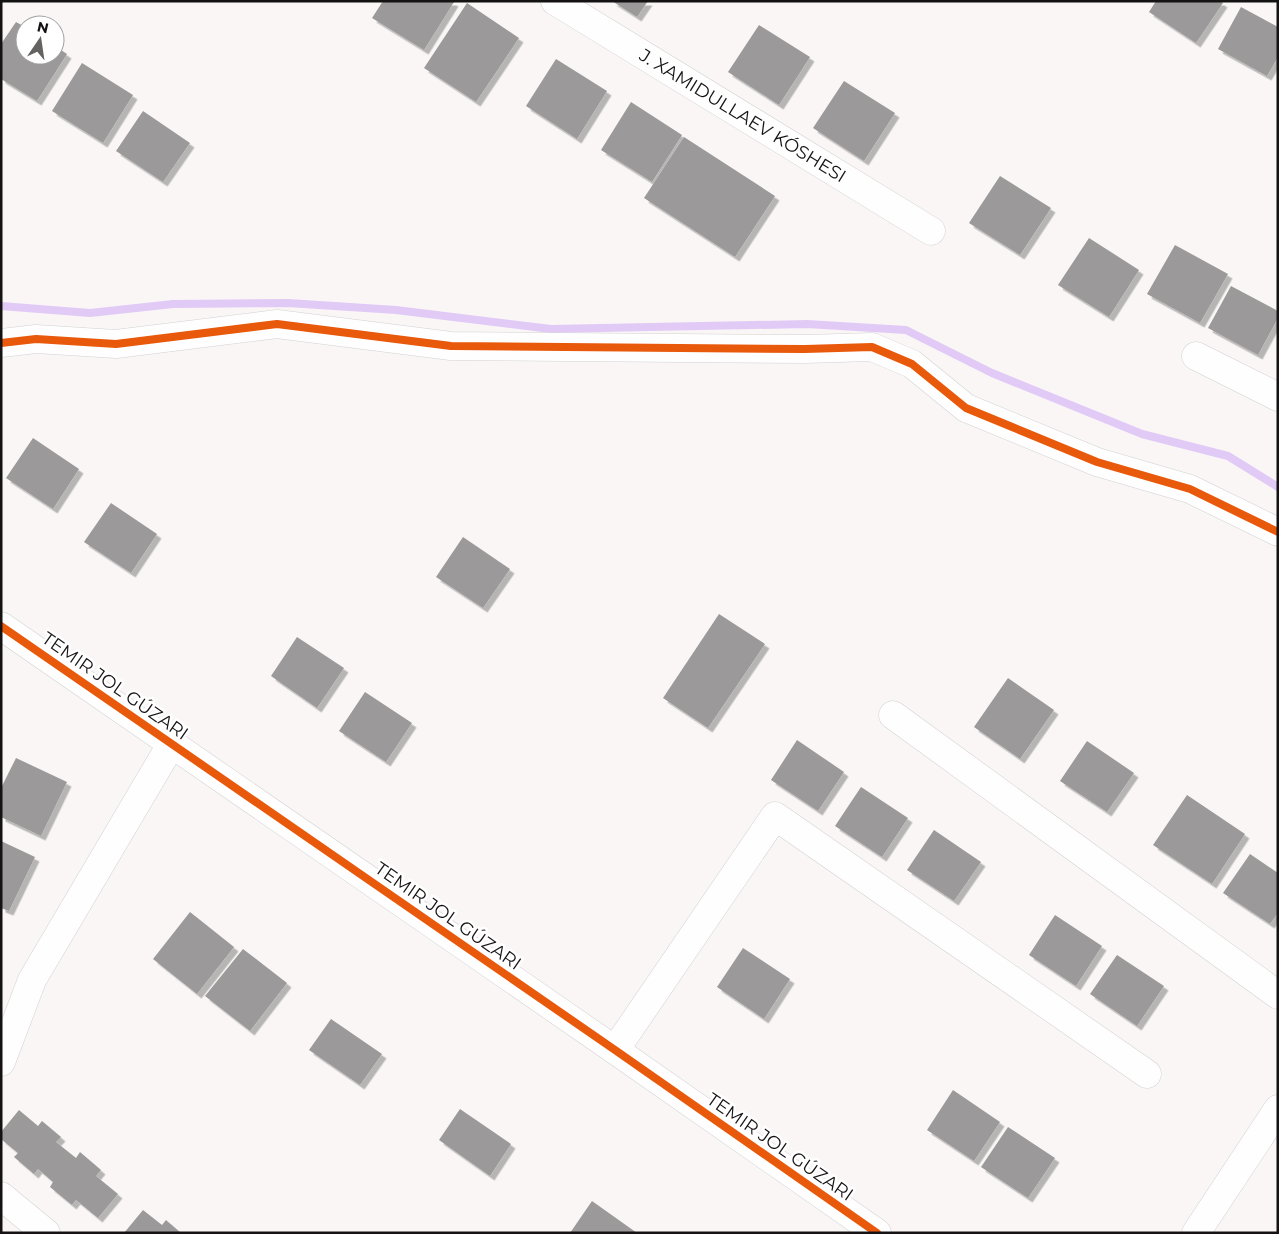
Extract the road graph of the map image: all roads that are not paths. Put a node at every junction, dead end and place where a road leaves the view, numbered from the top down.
1 (555, 1) edge
2 (931, 231) dead end
3 (1, 342) edge
4 (1196, 356) dead end
5 (1278, 397) edge
6 (1278, 532) edge
7 (1, 626) edge
8 (893, 715) dead end
9 (172, 743) junction
10 (1278, 995) edge
11 (615, 1050) junction
12 (1, 1062) edge
13 (1146, 1074) dead end
14 (1278, 1109) edge
15 (1, 1196) edge
16 (46, 1233) edge
17 (876, 1233) edge
18 (1196, 1233) edge

1 - 2 street, J. XAMIDULLAEV KÓSHESI
3 - 6 street
4 - 5 street
7 - 9 street
8 - 10 street
9 - 11 street
9 - 12 street
11 - 13 street
11 - 17 street
14 - 18 street
15 - 16 street

